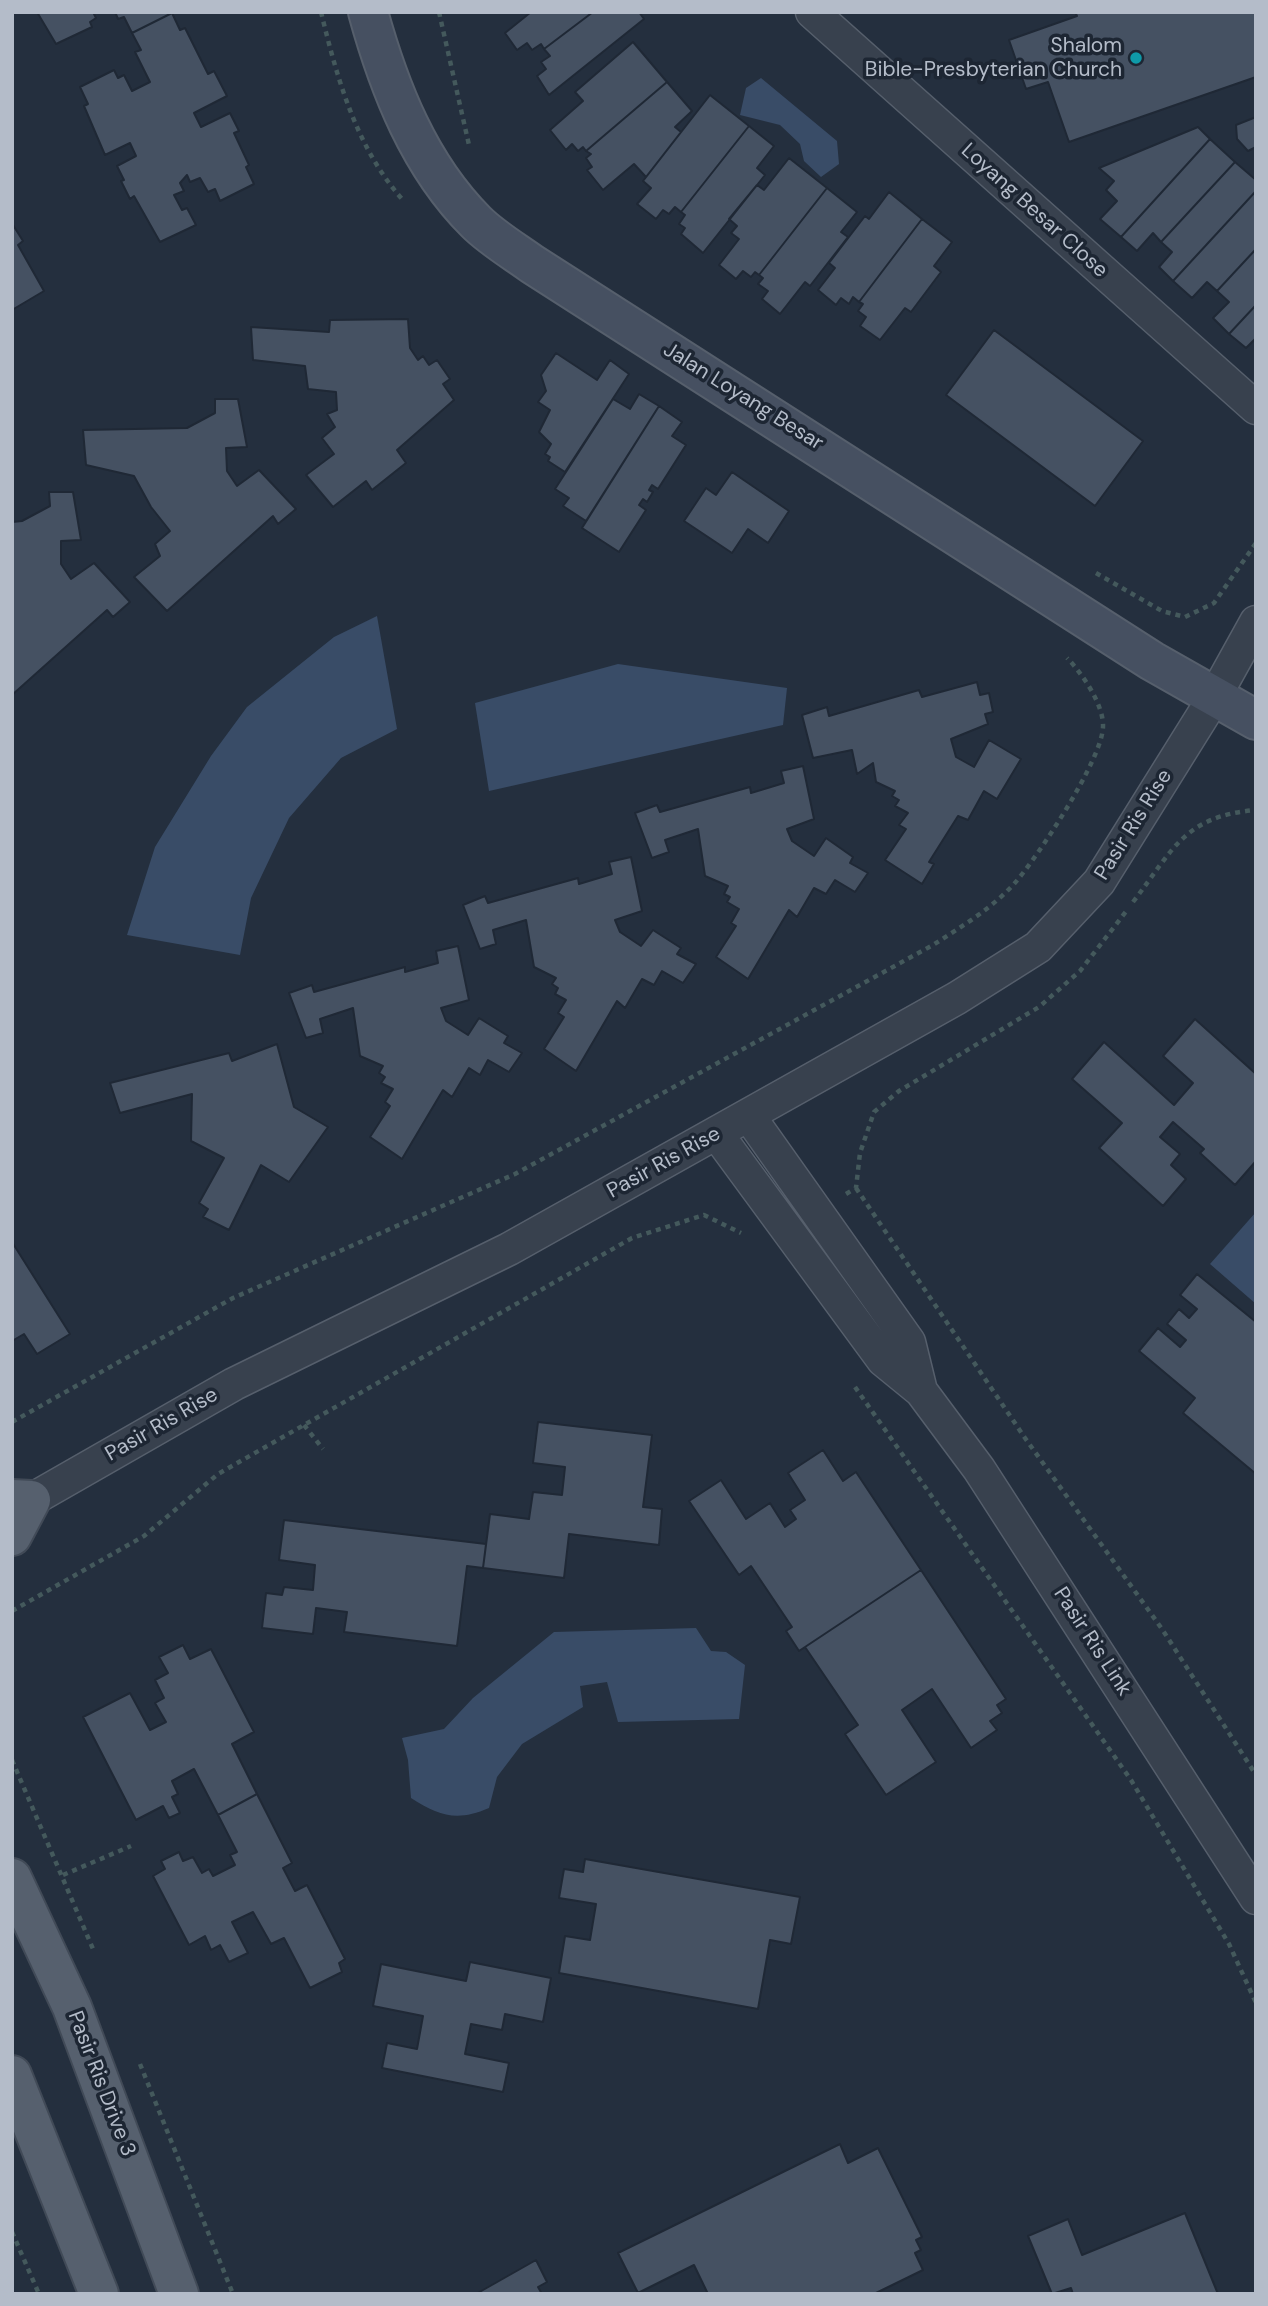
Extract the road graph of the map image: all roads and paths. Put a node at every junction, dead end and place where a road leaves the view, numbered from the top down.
1 (368, 12) edge
2 (439, 12) edge
3 (812, 12) edge
4 (474, 153) dead end
5 (1256, 408) edge
6 (1256, 543) edge
7 (1090, 570) dead end
8 (1256, 622) edge
9 (1215, 696) junction
10 (1256, 720) edge
11 (1104, 727) dead end
12 (1256, 810) edge
13 (749, 1116) junction
14 (717, 1134) junction
15 (856, 1188) junction
16 (816, 1213) junction
17 (789, 1233) junction
18 (851, 1382) dead end
19 (921, 1391) junction
20 (12, 1422) edge
21 (303, 1425) junction
22 (323, 1449) dead end
23 (18, 1503) edge
24 (12, 1536) edge
25 (12, 1611) edge
26 (1256, 1774) edge
27 (131, 1846) dead end
28 (63, 1875) dead end
29 (12, 1878) edge
30 (1256, 1898) edge
31 (1256, 2003) edge
32 (12, 2075) edge
33 (12, 2232) edge
34 (39, 2294) edge
35 (99, 2294) edge
36 (179, 2294) edge

1 - 9 street, Jalan Loyang Besar
2 - 4 path
3 - 5 street, Loyang Besar Close
6 - 7 path
8 - 9 street
9 - 10 street, Jalan Loyang Besar
9 - 13 street, Pasir Ris Rise
11 - 20 path
12 - 15 path
13 - 14 street, Pasir Ris Rise
13 - 16 street, Pasir Ris Link
14 - 17 street, Pasir Ris Link
14 - 23 street, Pasir Ris Rise
15 - 16 path
15 - 26 path
16 - 19 street, Pasir Ris Link
17 - 19 street, Pasir Ris Link
17 - 21 path
18 - 31 path
19 - 30 street, Pasir Ris Link
21 - 22 path
21 - 25 path
23 - 24 main road
27 - 28 path
29 - 36 main road, Pasir Ris Drive 3
32 - 35 main road
33 - 34 path

